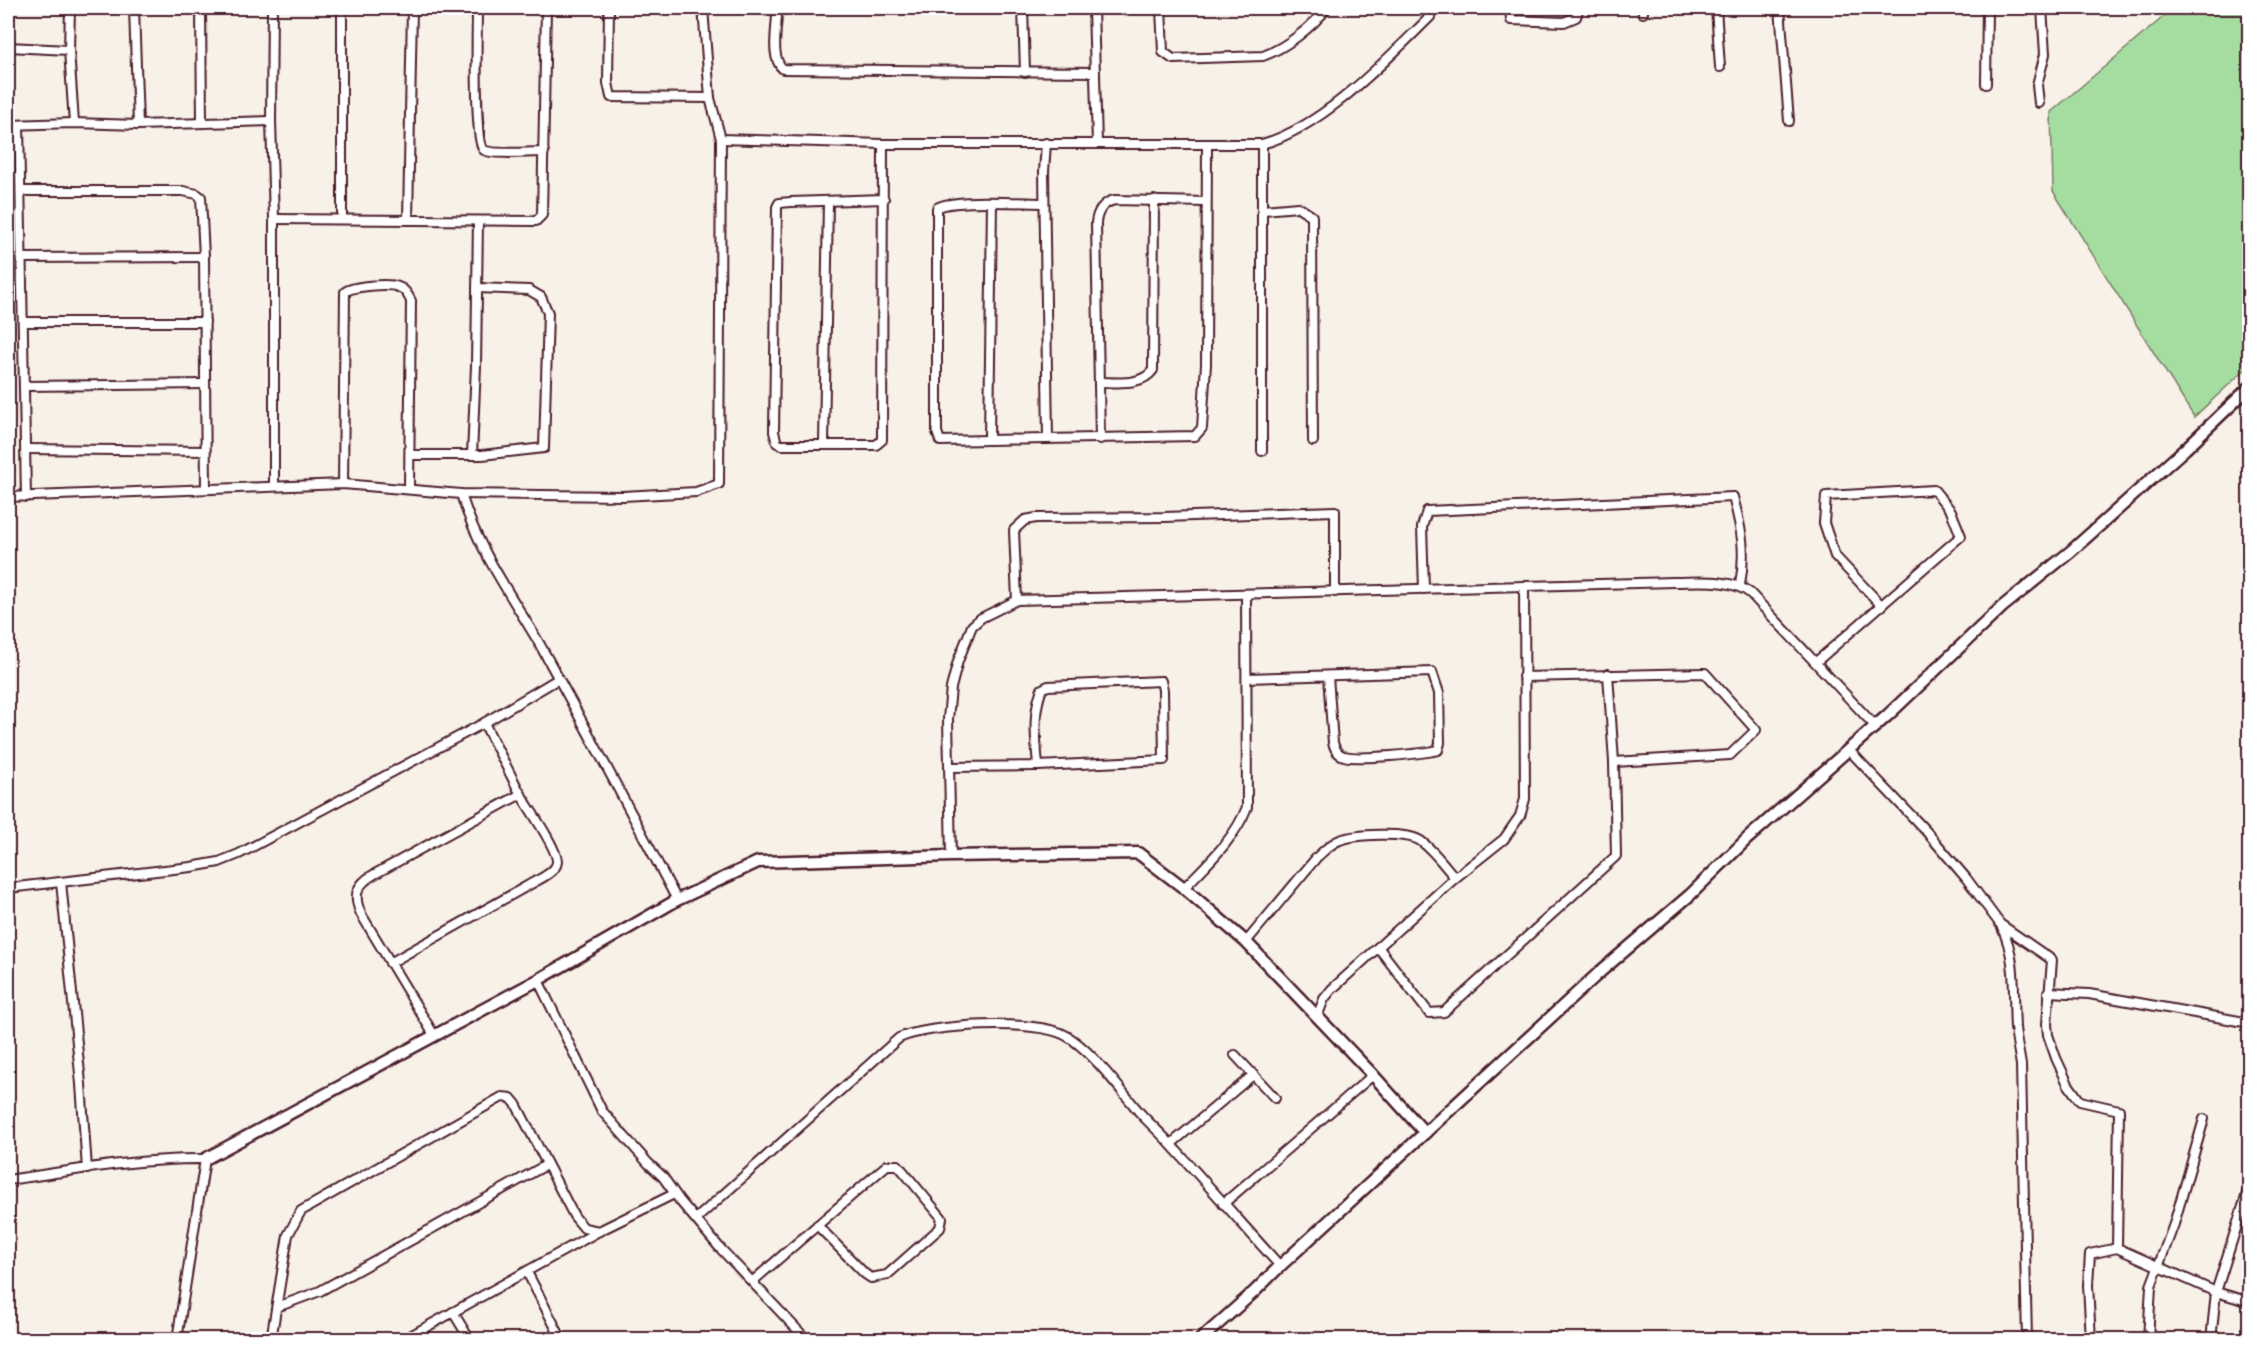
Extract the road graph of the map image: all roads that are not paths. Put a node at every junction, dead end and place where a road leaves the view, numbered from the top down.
1 (70, 8) edge
2 (135, 8) edge
3 (201, 8) edge
4 (272, 8) edge
5 (342, 8) edge
6 (412, 8) edge
7 (477, 8) edge
8 (546, 8) edge
9 (609, 8) edge
10 (704, 8) edge
11 (784, 8) edge
12 (1023, 8) edge
13 (1093, 8) edge
14 (1161, 8) edge
15 (1327, 8) edge
16 (1423, 8) edge
17 (1510, 8) edge
18 (1579, 8) edge
19 (1716, 8) edge
20 (1780, 8) edge
21 (1987, 8) edge
22 (2043, 8) edge
23 (8, 47) edge
24 (69, 50) junction
25 (1720, 67) dead end
26 (1026, 72) junction
27 (1095, 72) junction
28 (1986, 84) dead end
29 (710, 98) junction
30 (2039, 103) dead end
31 (271, 121) junction
32 (1789, 121) dead end
33 (202, 122) junction
34 (74, 123) junction
35 (8, 125) edge
36 (19, 125) junction
37 (138, 125) junction
38 (721, 139) junction
39 (1046, 143) junction
40 (883, 144) junction
41 (1097, 144) junction
42 (1262, 144) junction
43 (1207, 145) junction
44 (544, 153) junction
45 (22, 191) junction
46 (884, 199) junction
47 (1154, 200) junction
48 (828, 201) junction
49 (992, 202) junction
50 (1206, 202) junction
51 (1044, 203) junction
52 (1263, 210) junction
53 (342, 218) junction
54 (274, 219) junction
55 (408, 220) junction
56 (478, 220) junction
57 (204, 257) junction
58 (22, 258) junction
59 (477, 288) junction
60 (24, 322) junction
61 (205, 322) junction
62 (1099, 382) junction
63 (205, 384) junction
64 (25, 386) junction
65 (2250, 387) edge
66 (989, 439) junction
67 (1048, 439) junction
68 (1100, 439) junction
69 (1313, 441) dead end
70 (824, 445) junction
71 (26, 449) junction
72 (205, 451) junction
73 (1262, 451) dead end
74 (411, 455) junction
75 (472, 455) junction
76 (343, 484) junction
77 (274, 486) junction
78 (206, 488) junction
79 (409, 488) junction
80 (462, 494) junction
81 (26, 496) junction
82 (8, 497) edge
83 (1740, 585) junction
84 (1524, 586) junction
85 (1424, 589) junction
86 (1335, 592) junction
87 (1246, 595) junction
88 (1017, 600) junction
89 (1882, 606) junction
90 (1816, 662) junction
91 (1608, 674) junction
92 (1328, 676) junction
93 (1523, 677) junction
94 (1247, 678) junction
95 (558, 679) junction
96 (484, 723) junction
97 (1875, 726) junction
98 (1848, 749) junction
99 (1614, 762) junction
100 (1038, 766) junction
101 (950, 767) junction
102 (521, 794) junction
103 (951, 856) junction
104 (1455, 878) junction
105 (61, 882) junction
106 (8, 888) edge
107 (1184, 888) junction
108 (677, 900) junction
109 (2000, 924) junction
110 (1246, 942) junction
111 (1378, 947) junction
112 (390, 963) junction
113 (538, 980) junction
114 (2048, 992) junction
115 (1317, 1017) junction
116 (2250, 1023) edge
117 (434, 1035) junction
118 (1235, 1055) dead end
119 (1253, 1075) junction
120 (1373, 1075) junction
121 (1275, 1098) dead end
122 (2204, 1119) dead end
123 (1425, 1133) junction
124 (1171, 1144) junction
125 (205, 1159) junction
126 (546, 1165) junction
127 (87, 1169) junction
128 (8, 1180) edge
129 (2250, 1184) edge
130 (674, 1194) junction
131 (1224, 1203) junction
132 (696, 1219) junction
133 (817, 1225) junction
134 (599, 1231) junction
135 (2117, 1248) junction
136 (1280, 1266) junction
137 (2157, 1267) junction
138 (527, 1272) junction
139 (753, 1281) junction
140 (2216, 1292) junction
141 (2250, 1302) edge
142 (278, 1307) junction
143 (453, 1312) junction
144 (177, 1340) edge
145 (271, 1340) edge
146 (403, 1340) edge
147 (470, 1340) edge
148 (562, 1340) edge
149 (807, 1340) edge
150 (1200, 1340) edge
151 (2027, 1340) edge
152 (2091, 1340) edge
153 (2148, 1340) edge
154 (2211, 1340) edge

1 - 24 street
2 - 37 street
3 - 33 street
4 - 31 street
5 - 53 street
6 - 55 street
7 - 44 street
8 - 44 street
9 - 29 street
10 - 29 street
11 - 26 street
12 - 26 street
13 - 27 street
14 - 15 street
16 - 42 street
17 - 18 street
19 - 25 street
20 - 32 street
21 - 28 street
22 - 30 street
23 - 24 street
24 - 34 street
26 - 27 street
27 - 41 street
29 - 38 street
31 - 33 street
31 - 54 street
33 - 37 street
34 - 36 street
34 - 37 street
35 - 36 street
36 - 45 street
38 - 40 street
38 - 80 street
39 - 40 street
39 - 41 street
39 - 51 street
40 - 46 street
41 - 43 street
42 - 43 street
42 - 52 street
43 - 50 street
44 - 56 street
45 - 57 street
45 - 58 street
46 - 48 street
46 - 70 street
47 - 50 street
47 - 62 street
47 - 62 street
48 - 70 street
48 - 70 street
49 - 51 street
49 - 66 street
49 - 66 street
50 - 68 street
51 - 67 street
52 - 69 street
52 - 73 street
53 - 54 street
53 - 55 street
54 - 77 street
55 - 56 street
56 - 59 street
57 - 58 street
57 - 61 street
58 - 60 street
59 - 75 street
59 - 75 street
60 - 61 street
60 - 64 street
61 - 63 street
62 - 68 street
63 - 64 street
63 - 72 street
64 - 71 street
65 - 97 street
66 - 67 street
67 - 68 street
71 - 72 street
71 - 81 street
72 - 78 street
74 - 75 street
74 - 76 street
74 - 79 street
76 - 77 street
76 - 79 street
77 - 78 street
78 - 81 street
79 - 80 street
80 - 95 street
81 - 82 street
83 - 84 street
83 - 85 street
83 - 90 street
84 - 85 street
84 - 93 street
85 - 86 street
86 - 87 street
86 - 88 street
87 - 88 street
87 - 94 street
88 - 101 street
89 - 89 street
89 - 90 street
90 - 97 street
91 - 93 street
91 - 99 street
91 - 99 street
92 - 92 street
92 - 94 street
93 - 104 street
94 - 107 street
95 - 96 street
95 - 108 street
96 - 102 street
96 - 105 street
97 - 98 street
98 - 109 street
98 - 123 street
99 - 111 street
100 - 100 street
100 - 101 street
101 - 103 street
102 - 112 street
102 - 112 street
103 - 107 street
103 - 108 street
104 - 110 street
104 - 111 street
105 - 106 street
105 - 127 street
107 - 110 street
108 - 113 street
109 - 114 street
109 - 151 street
110 - 115 street
111 - 115 street
112 - 117 street
113 - 117 street
113 - 130 street
114 - 116 street
114 - 135 street
115 - 120 street
117 - 125 street
118 - 119 street
119 - 121 street
119 - 124 street
120 - 123 street
120 - 131 street
122 - 137 street
123 - 136 street
124 - 131 street
124 - 132 street
125 - 127 street
125 - 144 street
126 - 134 street
126 - 142 street
126 - 142 street
127 - 128 street
129 - 140 street
130 - 132 street
130 - 134 street
131 - 136 street
132 - 139 street
133 - 133 street
133 - 139 street
134 - 138 street
135 - 137 street
135 - 152 street
136 - 150 street
137 - 140 street
137 - 153 street
138 - 143 street
138 - 148 street
139 - 149 street
140 - 141 street
140 - 154 street
142 - 145 street
143 - 146 street
143 - 147 street

